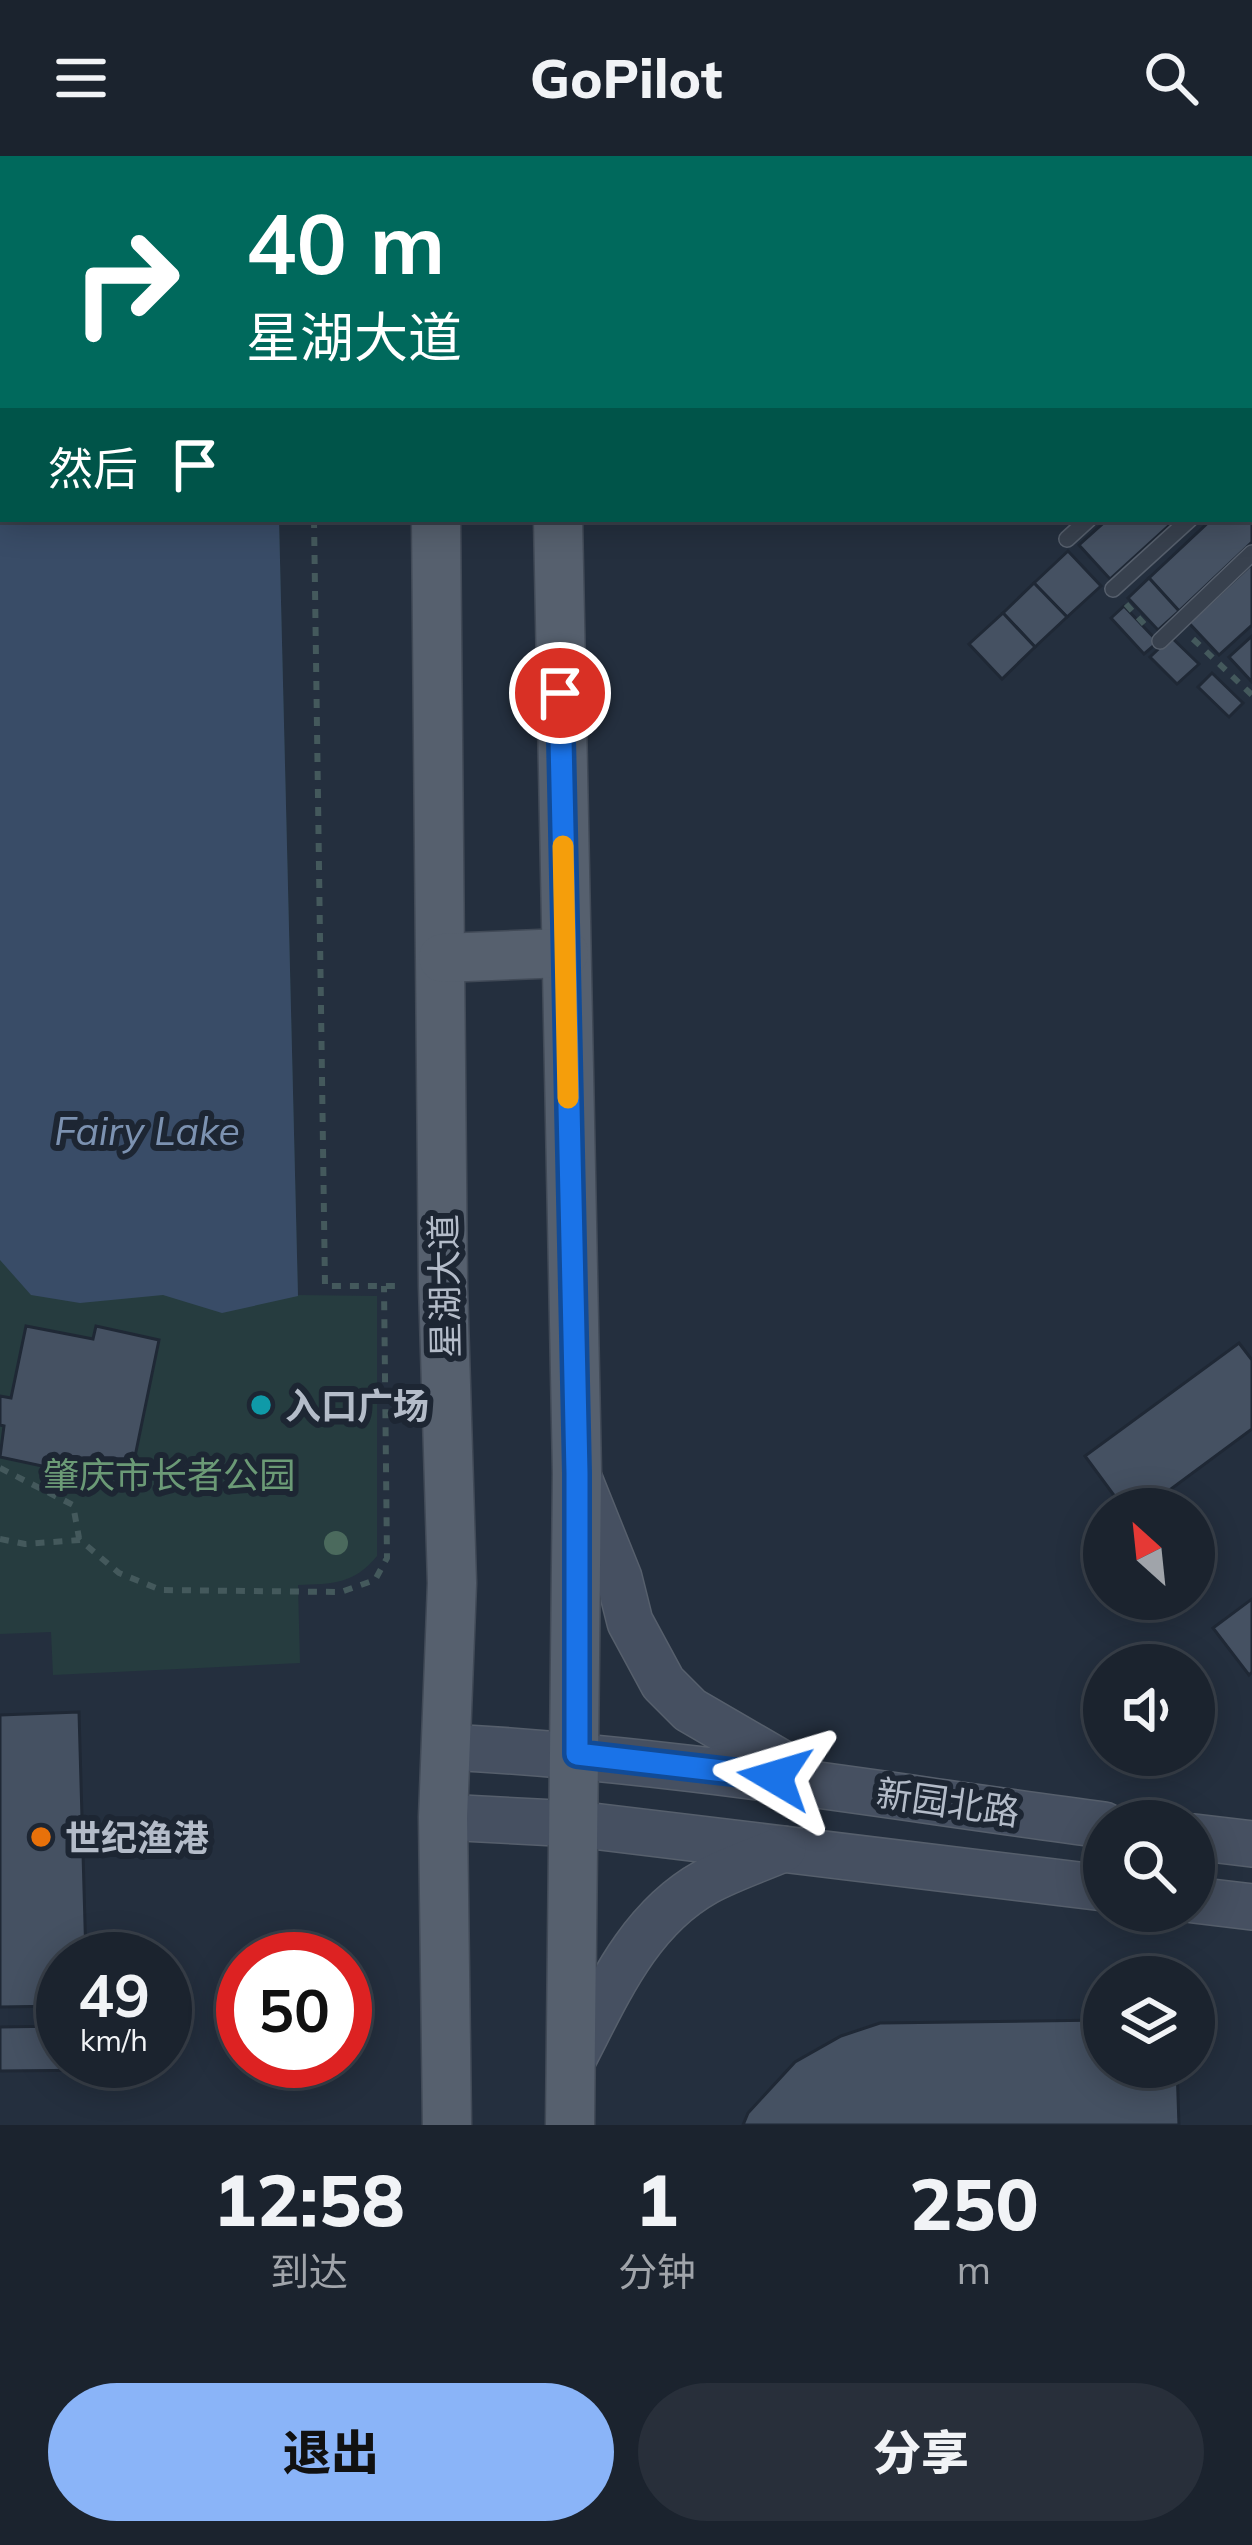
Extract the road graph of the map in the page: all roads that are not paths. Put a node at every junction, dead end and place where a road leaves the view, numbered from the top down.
1 (436, 522) edge
2 (558, 522) edge
3 (1086, 522) edge
4 (1187, 522) edge
5 (1067, 539) dead end
6 (1252, 553) edge
7 (1113, 589) dead end
8 (1160, 641) dead end
9 (564, 953) junction
10 (442, 958) junction
11 (577, 1473) junction
12 (446, 1747) junction
13 (577, 1754) junction
14 (813, 1782) junction
15 (443, 1817) junction
16 (1083, 1822) edge
17 (576, 1824) junction
18 (1083, 1828) edge
19 (1215, 1840) edge
20 (1252, 1844) edge
21 (787, 1848) junction
22 (1083, 1881) edge
23 (1083, 1886) edge
24 (1215, 1903) edge
25 (1252, 1907) edge
26 (571, 2065) junction
27 (446, 2125) edge
28 (570, 2125) edge

1 - 10 main road, 星湖大道
2 - 9 main road
3 - 5 lane
4 - 7 lane
6 - 8 lane
9 - 10 main road
9 - 11 main road
10 - 12 main road, 星湖大道
11 - 13 main road
11 - 14 main road
12 - 13 main road, 新园北路
12 - 15 main road, 星湖大道
13 - 14 main road, 新园北路
13 - 17 main road
14 - 16 main road, 新园北路
15 - 17 main road, 新园北路
15 - 27 main road, 星湖大道
17 - 21 main road, 新园北路
17 - 26 main road
18 - 22 main road
19 - 20 main road
21 - 23 main road, 新园北路
21 - 26 main road
24 - 25 main road
26 - 28 main road

